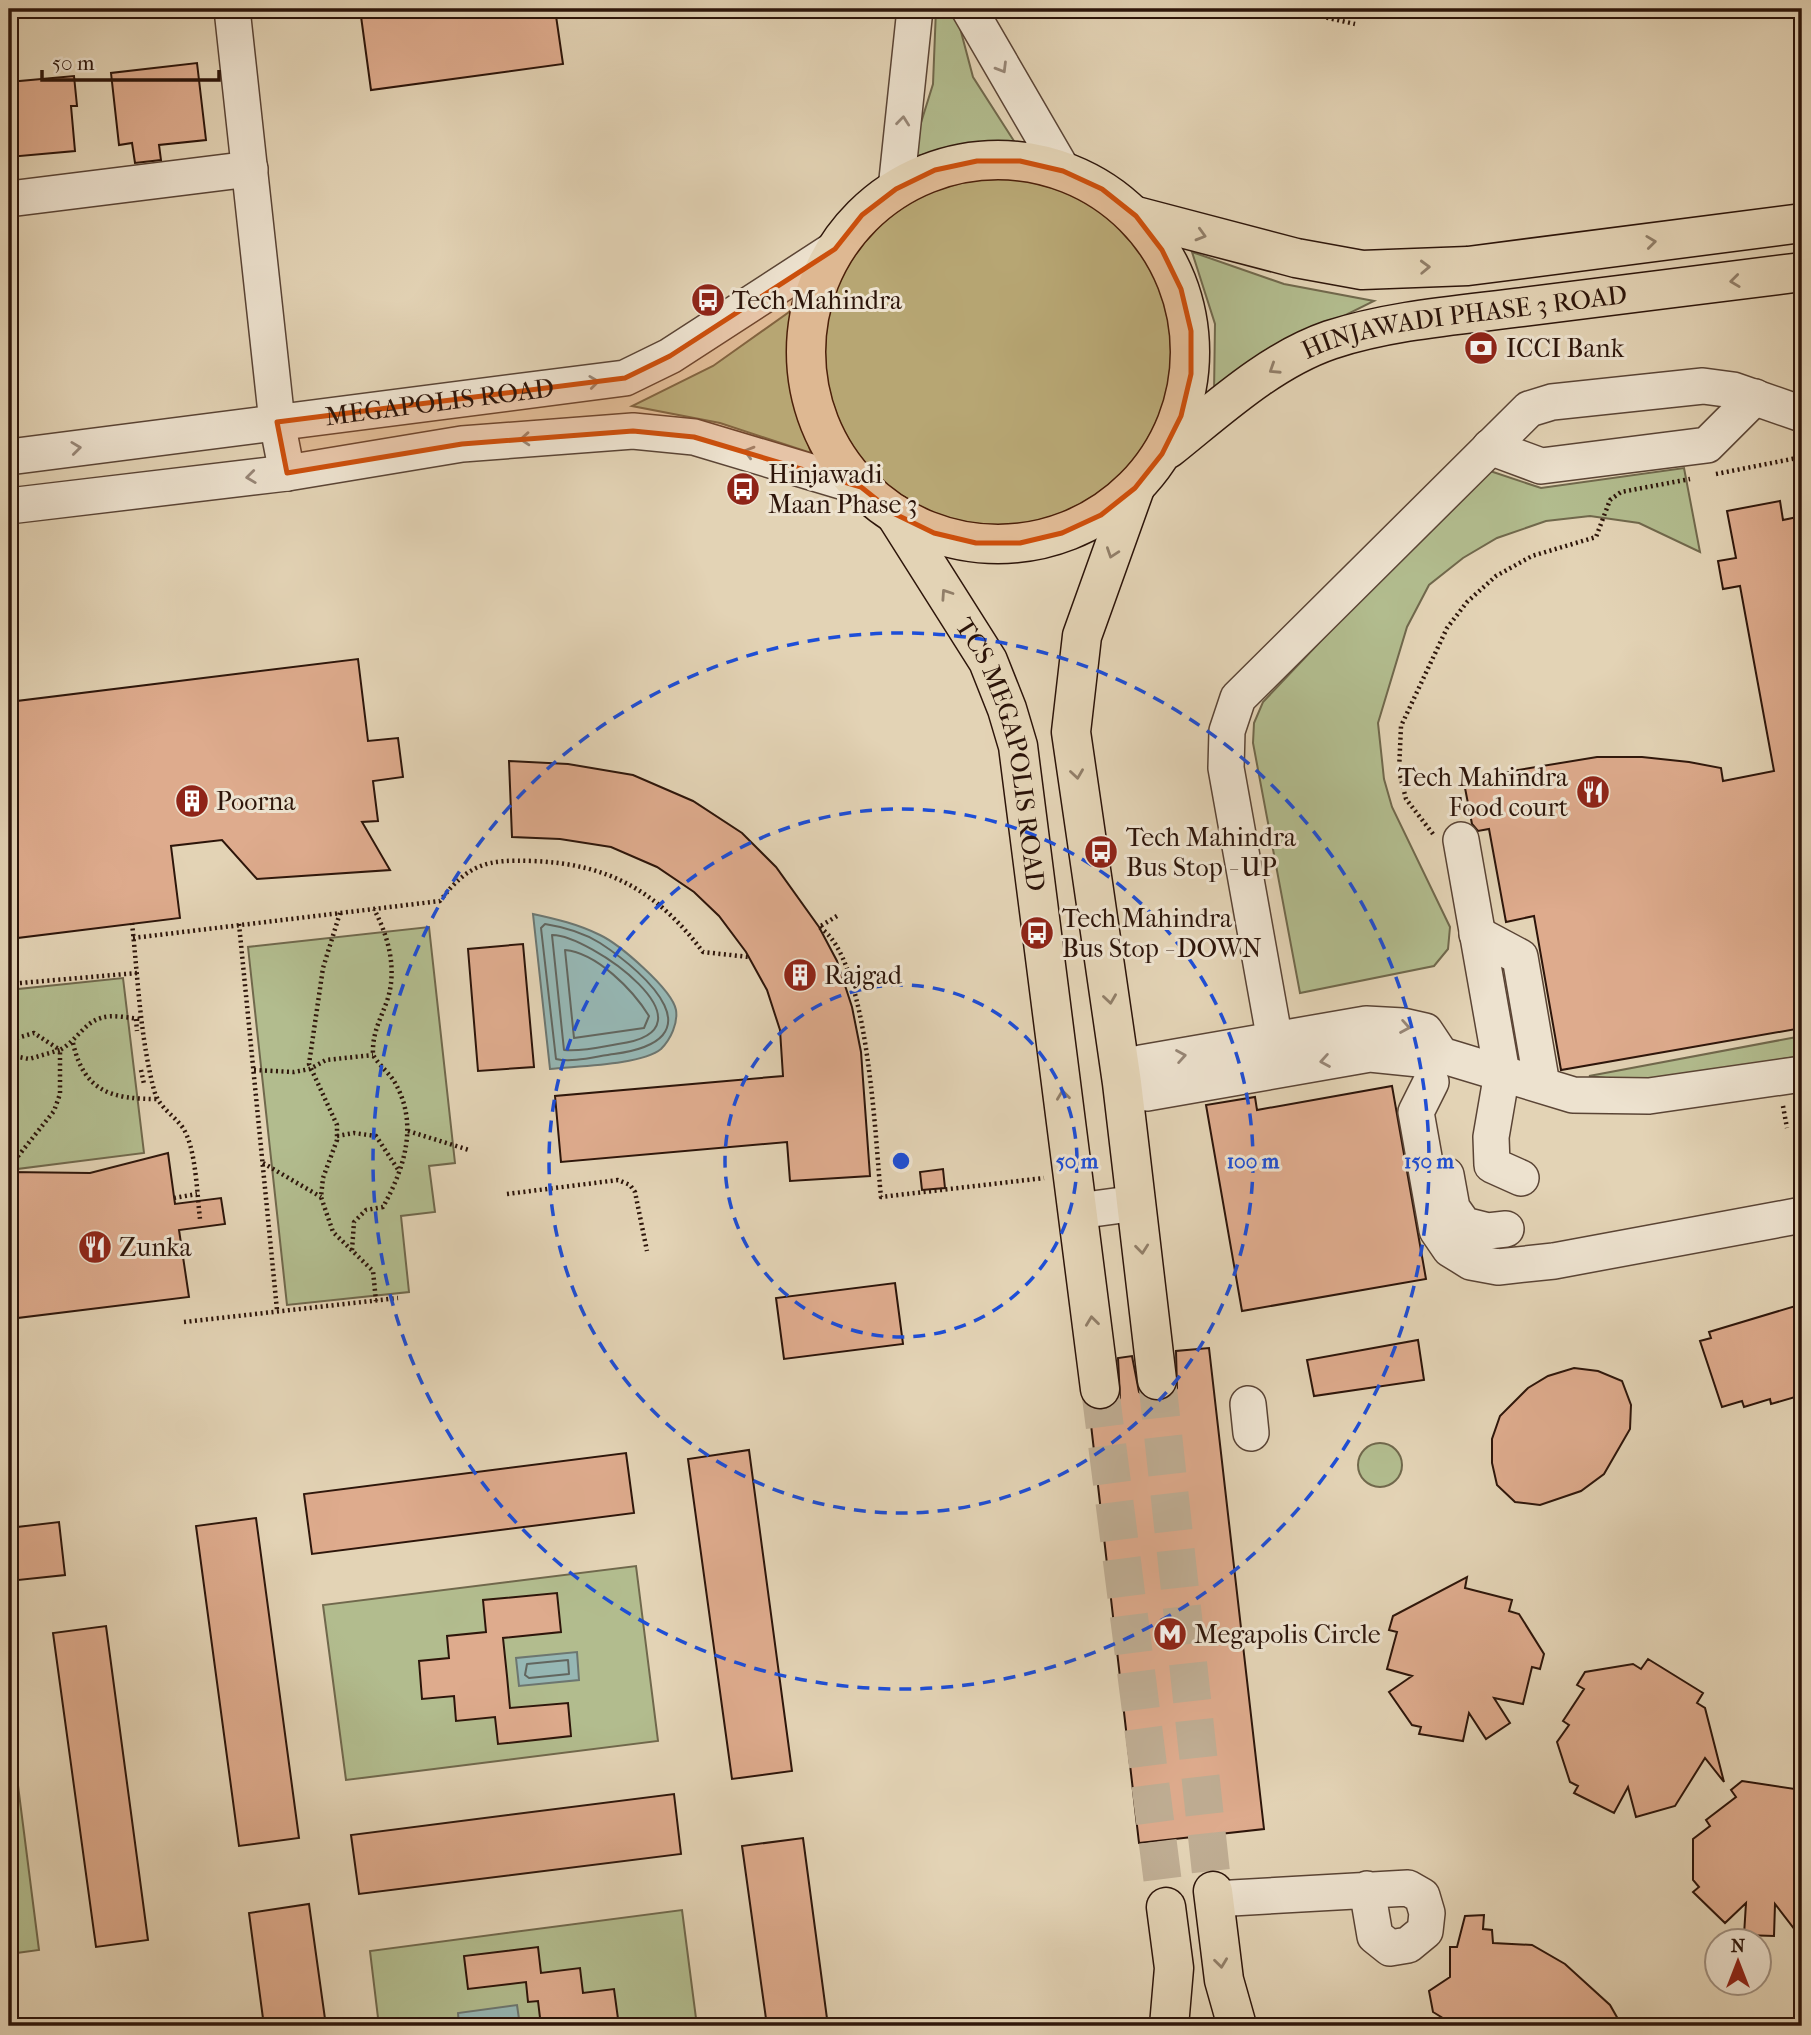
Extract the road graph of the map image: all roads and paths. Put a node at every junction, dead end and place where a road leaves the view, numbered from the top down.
1 (232, 9) edge
2 (915, 9) edge
3 (969, 9) edge
4 (1289, 9) edge
5 (1355, 24) dead end
6 (250, 169) junction
7 (1063, 171) junction
8 (896, 189) junction
9 (9, 199) edge
10 (1136, 216) junction
11 (1802, 223) edge
12 (835, 249) junction
13 (1802, 272) edge
14 (1755, 397) junction
15 (1802, 414) edge
16 (277, 422) junction
17 (1490, 447) junction
18 (1162, 454) junction
19 (9, 457) edge
20 (1802, 457) edge
21 (287, 473) junction
22 (1712, 475) dead end
23 (1699, 477) dead end
24 (861, 487) junction
25 (1135, 488) junction
26 (9, 506) edge
27 (895, 514) junction
28 (1461, 840) joint
29 (374, 909) junction
30 (340, 913) junction
31 (837, 916) dead end
32 (132, 923) dead end
33 (239, 924) junction
34 (1477, 934) junction
35 (133, 937) junction
36 (749, 957) dead end
37 (137, 973) junction
38 (9, 984) edge
39 (139, 1019) junction
40 (137, 1031) dead end
41 (73, 1043) junction
42 (9, 1046) edge
43 (60, 1050) junction
44 (1277, 1054) junction
45 (9, 1055) edge
46 (373, 1055) junction
47 (310, 1069) junction
48 (1436, 1069) junction
49 (141, 1070) dead end
50 (254, 1070) junction
51 (1502, 1073) junction
52 (1802, 1074) edge
53 (1122, 1083) junction
54 (144, 1084) dead end
55 (1542, 1085) junction
56 (157, 1099) junction
57 (408, 1131) junction
58 (337, 1136) junction
59 (469, 1150) dead end
60 (9, 1162) edge
61 (262, 1163) junction
62 (399, 1171) junction
63 (1521, 1178) dead end
64 (1076, 1193) junction
65 (197, 1194) junction
66 (508, 1194) dead end
67 (321, 1197) junction
68 (174, 1198) dead end
69 (1137, 1203) junction
70 (1802, 1215) edge
71 (200, 1219) dead end
72 (1506, 1229) dead end
73 (352, 1250) junction
74 (647, 1251) dead end
75 (398, 1298) dead end
76 (376, 1301) junction
77 (277, 1310) junction
78 (184, 1322) dead end
79 (1157, 1380) tunnel mouth
80 (1100, 1389) tunnel mouth
81 (1367, 1889) dead end
82 (1213, 1895) joint
83 (1166, 1907) tunnel mouth
84 (1169, 2026) edge
85 (1237, 2026) edge

1 - 6 street
8 -> 2 street
3 -> 7 street
4 - 5 path
6 - 9 street
6 - 16 street
7 - 8 main road
7 - 10 main road
8 - 12 main road
10 -> 11 main road, HINJAWADI PHASE 3 ROAD
10 - 18 main road
16 -> 12 street, MEGAPOLIS ROAD
12 - 24 main road
13 -> 18 main road, HINJAWADI PHASE 3 ROAD
14 - 15 street
14 - 17 street
14 - 17 street
19 -> 16 street, MEGAPOLIS ROAD
16 - 21 street
17 - 44 street
18 - 25 main road
20 - 22 path
24 -> 21 street, MEGAPOLIS ROAD
21 -> 26 street, MEGAPOLIS ROAD
23 - 28 path
24 - 27 main road
25 - 27 main road
25 -> 53 main road
64 -> 27 main road, TCS MEGAPOLIS ROAD
28 - 34 street
29 - 30 path
29 - 36 path
29 - 46 path
30 - 33 path
30 - 47 path
31 - 64 path
32 - 35 path
33 - 35 path
33 - 50 path
34 - 51 street
34 - 55 street
35 - 37 path
37 - 38 path
37 - 39 path
39 - 40 path
39 - 41 path
39 - 56 path
41 - 43 path
41 - 56 path
42 - 43 path
43 - 45 path
43 - 60 path
44 - 48 street
44 - 53 street
46 - 47 path
46 - 57 path
47 - 50 path
47 - 58 path
48 - 51 street
48 - 70 street
48 - 72 street
49 - 54 path
50 - 61 path
51 - 55 street
51 - 63 street
52 - 55 street
53 - 69 main road
56 - 65 path
57 - 59 path
57 - 62 path
58 - 62 path
58 - 67 path
61 - 67 path
61 - 77 path
62 - 73 path
64 - 69 street
80 -> 64 main road, TCS MEGAPOLIS ROAD
65 - 68 path
65 - 71 path
66 - 74 path
67 - 73 path
69 -> 79 main road
73 - 76 path
75 - 76 path
76 - 77 path
77 - 78 path
81 - 82 street
82 -> 85 main road
83 - 84 main road

